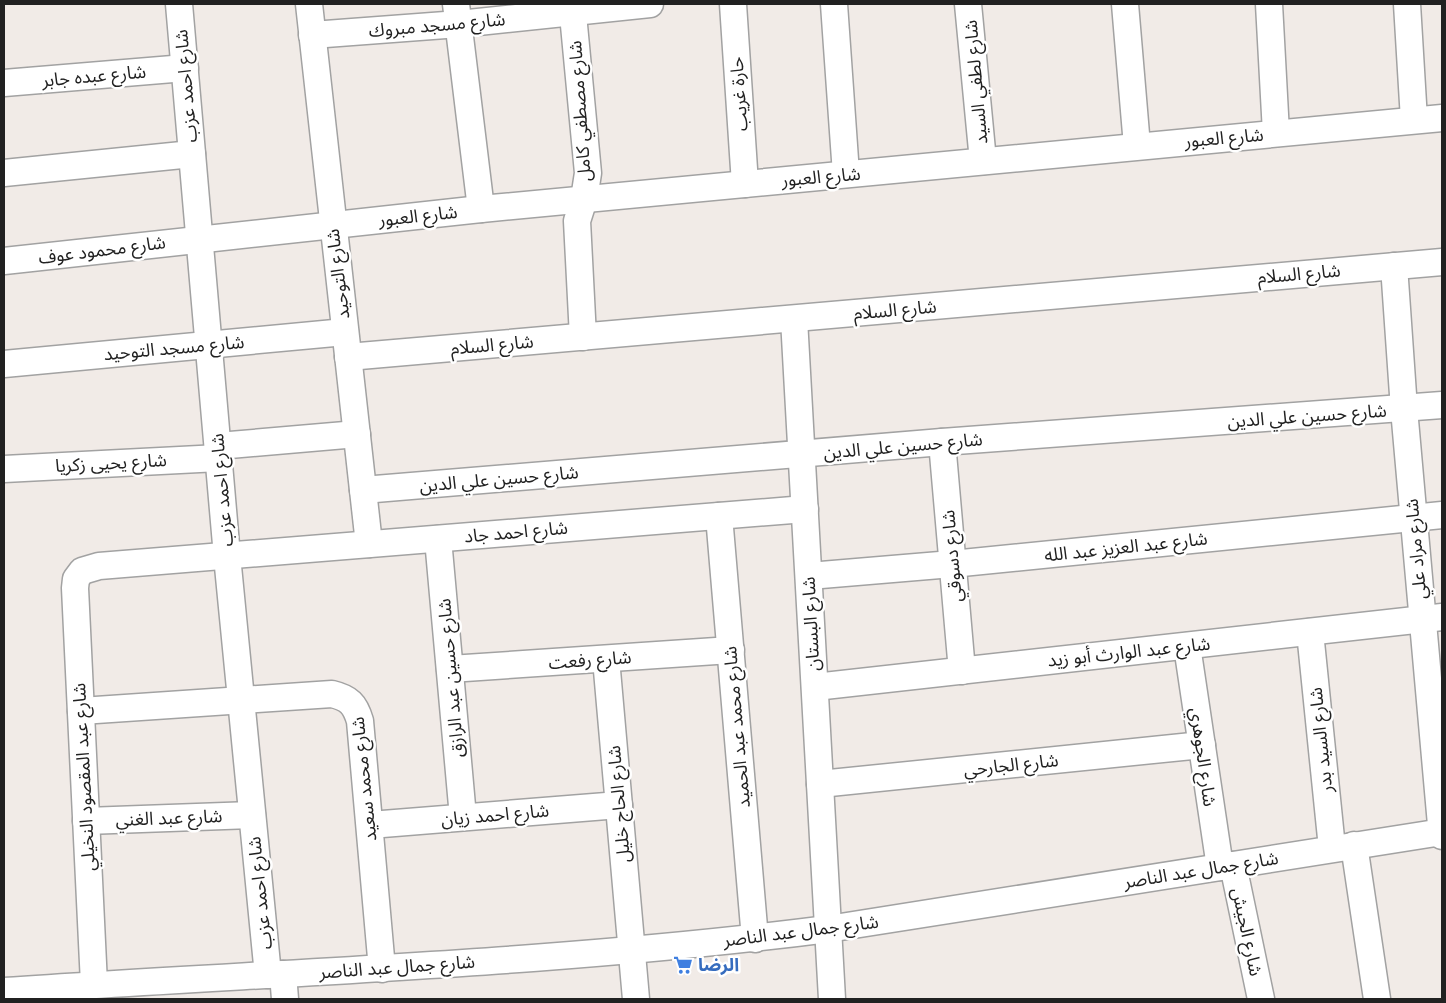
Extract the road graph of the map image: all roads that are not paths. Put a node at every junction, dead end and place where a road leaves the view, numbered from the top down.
1 (179, 4) edge
2 (309, 4) edge
3 (650, 4) edge
4 (733, 4) edge
5 (834, 4) edge
6 (968, 4) edge
7 (1125, 4) edge
8 (1269, 4) edge
9 (1407, 4) edge
10 (572, 8) edge
11 (458, 14) edge
12 (312, 35) junction
13 (185, 68) junction
14 (4, 83) edge
15 (1442, 118) edge
16 (1414, 120) junction
17 (1276, 133) junction
18 (1137, 146) junction
19 (192, 154) junction
20 (983, 161) junction
21 (4, 173) edge
22 (846, 174) junction
23 (745, 184) junction
24 (584, 199) junction
25 (481, 209) junction
26 (333, 224) junction
27 (200, 239) junction
28 (4, 261) edge
29 (1442, 262) edge
30 (1394, 266) junction
31 (794, 319) junction
32 (345, 332) junction
33 (583, 337) junction
34 (209, 345) junction
35 (348, 357) junction
36 (4, 364) edge
37 (1442, 405) edge
38 (1404, 409) junction
39 (357, 434) junction
40 (942, 442) junction
41 (218, 452) junction
42 (802, 454) junction
43 (4, 469) edge
44 (363, 490) junction
45 (805, 509) junction
46 (1442, 515) edge
47 (719, 516) junction
48 (1414, 518) junction
49 (438, 539) junction
50 (369, 544) junction
51 (227, 556) junction
52 (952, 564) junction
53 (82, 571) joint
54 (809, 576) junction
55 (1432, 618) edge
56 (1310, 632) junction
57 (1187, 646) junction
58 (731, 650) junction
59 (606, 659) junction
60 (450, 669) junction
61 (962, 671) junction
62 (815, 687) junction
63 (242, 700) junction
64 (81, 711) junction
65 (1437, 712) edge
66 (1202, 745) junction
67 (820, 784) junction
68 (620, 805) junction
69 (252, 814) junction
70 (463, 817) junction
71 (86, 821) junction
72 (370, 825) junction
73 (1442, 832) edge
74 (1442, 836) edge
75 (1343, 847) junction
76 (1226, 866) junction
77 (828, 929) junction
78 (755, 938) junction
79 (632, 950) junction
80 (382, 969) junction
81 (279, 983) edge
82 (94, 984) junction
83 (4, 990) edge
84 (636, 999) edge
85 (832, 999) edge
86 (1261, 999) edge
87 (1377, 999) edge

1 - 13 street, شارع احمد عزب
2 - 12 street, شارع التوحيد
3 - 10 street, شارع مسجد مبروك
4 - 23 street, حارة غريب
5 - 22 street
6 - 20 street, شارع لطفي السيد
7 - 18 street
8 - 17 street
9 - 16 street
10 - 11 street, شارع مسجد مبروك
10 - 24 street, شارع مصطفي كامل
11 - 12 street, شارع مسجد مبروك
11 - 25 street
12 - 26 street, شارع التوحيد
13 - 14 street, شارع عبده جابر
13 - 19 street, شارع احمد عزب
15 - 16 street, شارع العبور
16 - 17 street, شارع العبور
17 - 18 street, شارع العبور
18 - 20 street, شارع العبور
19 - 21 street
19 - 27 street, شارع احمد عزب
20 - 22 street, شارع العبور
22 - 23 street, شارع العبور
23 - 24 street, شارع العبور
24 - 25 street, شارع العبور
24 - 33 street, شارع مصطفي كامل
25 - 26 street, شارع العبور
26 - 27 street, شارع العبور
26 - 32 street, شارع التوحيد
27 - 28 street, شارع محمود عوف
27 - 34 street, شارع احمد عزب
29 - 30 street, شارع السلام
30 - 31 street, شارع السلام
30 - 38 street, شارع مراد علي
31 - 33 street, شارع السلام
31 - 42 street, شارع البستان
32 - 34 street, شارع مسجد التوحيد
32 - 35 street, شارع التوحيد
33 - 35 street, شارع السلام
34 - 36 street, شارع مسجد التوحيد
34 - 41 street, شارع احمد عزب
35 - 39 street, شارع التوحيد
37 - 38 street, شارع حسين علي الدين
38 - 40 street, شارع حسين علي الدين
38 - 48 street, شارع مراد علي
39 - 41 street, شارع يحيى زكريا
39 - 44 street, شارع التوحيد
40 - 42 street, شارع حسين علي الدين
40 - 52 street, شارع دسوقي
41 - 43 street, شارع يحيى زكريا
41 - 51 street, شارع احمد عزب
42 - 44 street, شارع حسين علي الدين
42 - 45 street, شارع البستان
44 - 50 street, شارع التوحيد
45 - 47 street, شارع احمد جاد
45 - 54 street, شارع البستان
46 - 48 street, شارع عبد العزيز عبد الله
47 - 49 street, شارع احمد جاد
47 - 58 street, شارع محمد عبد الحميد
48 - 52 street, شارع عبد العزيز عبد الله
48 - 55 street, شارع مراد علي
49 - 50 street, شارع احمد جاد
49 - 60 street, شارع حسين عبد الرازق
50 - 51 street, شارع احمد جاد
51 - 53 street, شارع احمد جاد
51 - 63 street, شارع احمد عزب
52 - 54 street, شارع عبد العزيز عبد الله
52 - 61 street, شارع دسوقي
53 - 64 street, شارع عبد المقصود النخيلي
54 - 62 street, شارع البستان
55 - 56 street, شارع عبد الوارث أبو زيد
55 - 65 street, شارع مراد علي
56 - 57 street, شارع عبد الوارث أبو زيد
56 - 75 street, شارع السيد بدر
57 - 61 street, شارع عبد الوارث أبو زيد
57 - 66 street, شارع الجوهري
58 - 59 street, شارع رفعت
58 - 78 street, شارع محمد عبد الحميد
59 - 60 street, شارع رفعت
59 - 68 street, شارع الحاج خليل
60 - 70 street, شارع حسين عبد الرازق
61 - 62 street, شارع عبد الوارث أبو زيد
62 - 67 street, شارع البستان
63 - 64 street
63 - 69 street, شارع احمد عزب
63 - 72 street, شارع محمد سعيد
64 - 71 street, شارع عبد المقصود النخيلي
65 - 73 street, شارع مراد علي
66 - 67 street, شارع الجارحي
66 - 76 street, شارع الجوهري
67 - 77 street, شارع البستان
68 - 70 street, شارع احمد زيان
68 - 79 street, شارع الحاج خليل
69 - 71 street, شارع عبد الغني
69 - 81 street, شارع احمد عزب
70 - 72 street, شارع احمد زيان
71 - 82 street, شارع عبد المقصود النخيلي
72 - 80 street, شارع محمد سعيد
73 - 74 street, شارع مراد علي
73 - 75 street, شارع جمال عبد الناصر
75 - 76 street, شارع جمال عبد الناصر
75 - 87 street, شارع السيد بدر
76 - 77 street, شارع جمال عبد الناصر
76 - 86 street, شارع الجيش
77 - 78 street, شارع جمال عبد الناصر
77 - 85 street, شارع البستان
78 - 79 street, شارع جمال عبد الناصر
79 - 80 street, شارع جمال عبد الناصر
79 - 84 street, شارع الحاج خليل
80 - 81 street, شارع جمال عبد الناصر
81 - 82 street, شارع جمال عبد الناصر
82 - 83 street, شارع جمال عبد الناصر

